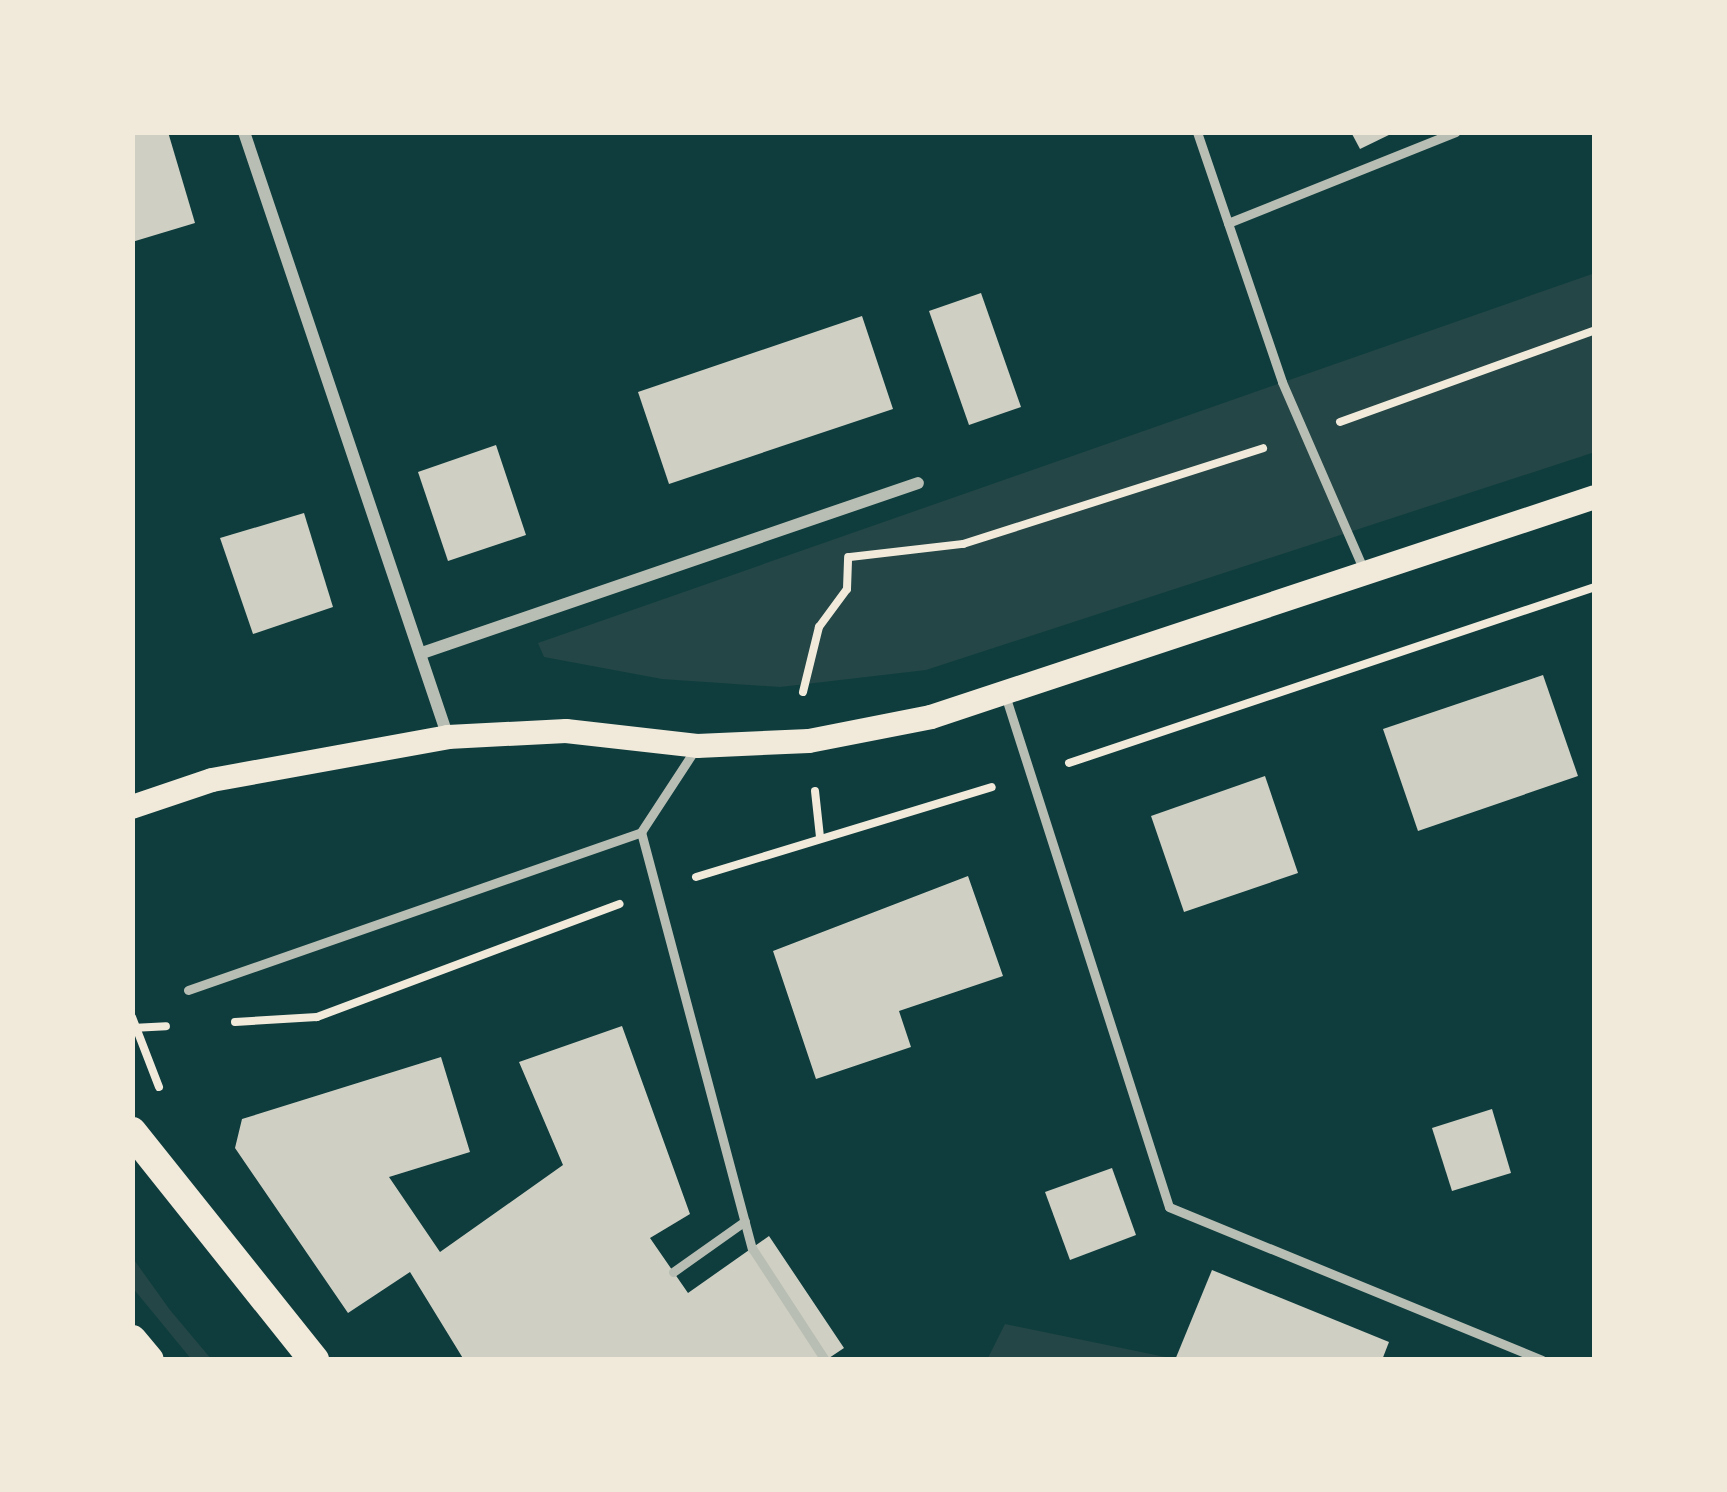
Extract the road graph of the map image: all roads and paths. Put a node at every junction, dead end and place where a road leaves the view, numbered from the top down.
1 (244, 132) edge
2 (1198, 132) edge
3 (1456, 132) edge
4 (1228, 223) junction
5 (1595, 331) edge
6 (1305, 434) junction
7 (918, 483) dead end
8 (1595, 497) edge
9 (1366, 576) junction
10 (1595, 587) edge
11 (425, 652) junction
12 (803, 685) dead end
13 (1006, 698) junction
14 (448, 736) junction
15 (697, 746) junction
16 (1033, 775) junction
17 (132, 807) edge
18 (640, 832) junction
19 (656, 890) junction
20 (188, 990) dead end
21 (226, 1023) dead end
22 (180, 1025) dead end
23 (132, 1028) edge
24 (132, 1132) edge
25 (745, 1221) junction
26 (673, 1272) dead end
27 (132, 1340) edge
28 (149, 1360) edge
29 (314, 1360) edge
30 (825, 1360) edge
31 (1542, 1360) edge

1 - 11 street
2 - 4 lane
3 - 4 lane
4 - 6 lane
5 - 6 path
6 - 9 lane
6 - 12 path
7 - 11 street
8 - 9 main road
9 - 13 main road
10 - 16 path
11 - 14 street
13 - 15 main road
13 - 16 lane
14 - 15 main road
14 - 17 main road
15 - 18 lane
16 - 19 path
16 - 31 lane
18 - 19 lane
18 - 20 lane
19 - 21 path
19 - 25 lane
22 - 23 path
24 - 29 main road
25 - 26 lane
25 - 30 lane
27 - 28 main road

